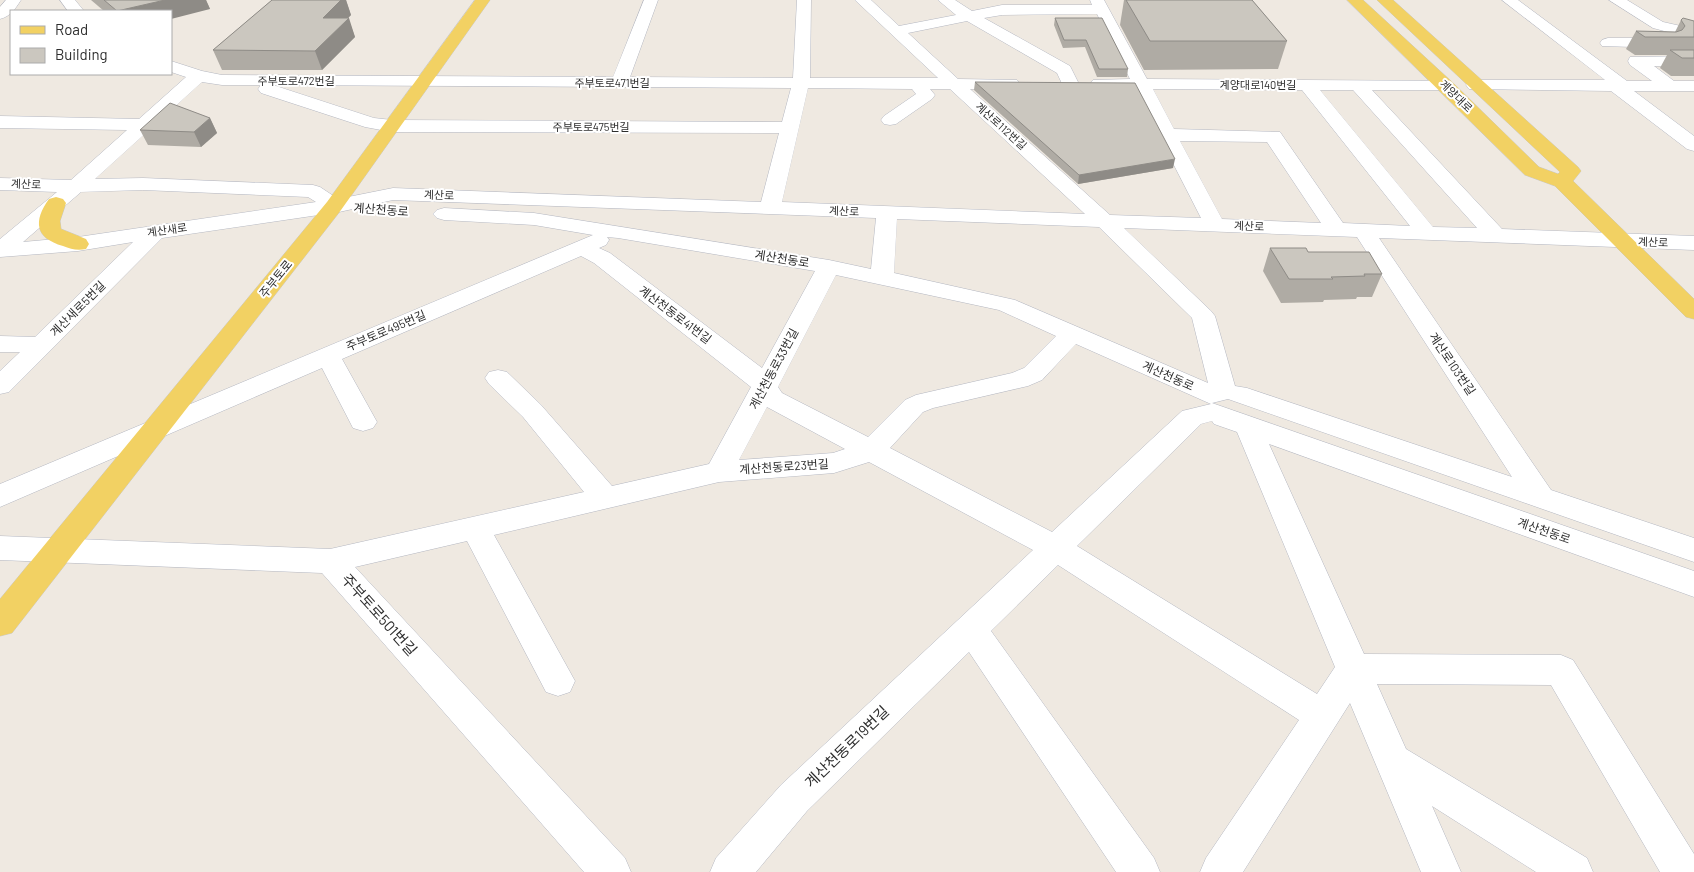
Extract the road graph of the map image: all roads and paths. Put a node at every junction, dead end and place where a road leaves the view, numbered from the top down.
1 (14, 0) edge
2 (66, 0) edge
3 (483, 0) edge
4 (651, 0) edge
5 (804, 0) edge
6 (862, 0) edge
7 (944, 0) edge
8 (1354, 0) edge
9 (1384, 0) edge
10 (1509, 0) edge
11 (1616, 0) edge
12 (1100, 5) edge
13 (75, 10) edge
14 (0, 14) edge
15 (971, 16) junction
16 (896, 31) junction
17 (1694, 34) edge
18 (1608, 43) dead end
19 (1694, 44) edge
20 (1694, 61) edge
21 (172, 66) edge
22 (198, 76) junction
23 (231, 80) junction
24 (424, 82) junction
25 (620, 83) junction
26 (801, 83) junction
27 (917, 84) junction
28 (955, 84) junction
29 (1032, 84) edge
30 (1051, 84) edge
31 (1070, 84) junction
32 (1142, 85) junction
33 (1307, 85) junction
34 (1358, 85) junction
35 (1445, 85) junction
36 (1475, 85) junction
37 (1620, 86) junction
38 (1670, 86) junction
39 (1694, 86) edge
40 (890, 120) dead end
41 (0, 122) edge
42 (143, 126) junction
43 (392, 126) junction
44 (790, 128) junction
45 (1168, 135) junction
46 (1694, 145) edge
47 (1562, 182) junction
48 (0, 184) edge
49 (76, 186) junction
50 (56, 203) junction
51 (334, 206) junction
52 (770, 208) junction
53 (887, 212) junction
54 (1105, 221) junction
55 (1215, 225) junction
56 (1336, 229) junction
57 (1362, 230) junction
58 (156, 232) junction
59 (618, 232) junction
60 (1427, 233) junction
61 (1495, 236) junction
62 (1621, 241) junction
63 (1694, 243) edge
64 (78, 244) junction
65 (581, 248) junction
66 (1, 250) edge
67 (829, 266) junction
68 (882, 278) junction
69 (1694, 312) edge
70 (1072, 334) junction
71 (0, 344) edge
72 (42, 345) junction
73 (328, 356) junction
74 (498, 378) dead end
75 (0, 386) edge
76 (765, 387) junction
77 (1226, 406) junction
78 (363, 422) dead end
79 (155, 430) junction
80 (871, 451) junction
81 (719, 472) junction
82 (0, 496) edge
83 (606, 498) junction
84 (1541, 498) junction
85 (474, 528) junction
86 (0, 548) edge
87 (1055, 548) junction
88 (58, 550) junction
89 (1694, 550) edge
90 (330, 561) junction
91 (1694, 584) edge
92 (0, 623) edge
93 (971, 629) junction
94 (1353, 669) junction
95 (558, 681) dead end
96 (1322, 716) junction
97 (1393, 761) junction
98 (610, 872) edge
99 (730, 872) edge
100 (1140, 872) edge
101 (1220, 872) edge
102 (1441, 872) edge
103 (1573, 872) edge
104 (1682, 872) edge

1 - 14 street
2 - 13 street
3 - 24 main road, 주부토로
4 - 25 street
5 - 26 street
6 - 16 street, 계산로112번길
7 - 15 street
8 - 35 main road, 계양대로
9 - 36 main road, 계양대로
10 - 37 street
11 - 17 street
12 - 15 street
12 - 32 street
15 - 16 street
15 - 31 street
16 - 28 street, 계산로112번길
18 - 19 street
20 - 38 street
21 - 22 street, 주부토로472번길
22 - 23 street, 주부토로472번길
22 - 42 street
23 - 24 street, 주부토로472번길
23 - 43 street, 주부토로475번길
24 - 25 street, 주부토로471번길
24 - 43 main road, 주부토로
25 - 26 street, 주부토로471번길
26 - 27 street
26 - 44 street
27 - 28 street
27 - 40 street
28 - 29 street
28 - 54 street, 계산로112번길
30 - 31 street, 계양대로140번길
31 - 32 street, 계양대로140번길
32 - 33 street, 계양대로140번길
32 - 45 street
33 - 34 street, 계양대로140번길
33 - 60 street
34 - 35 street, 계양대로140번길
34 - 61 street
35 - 47 main road, 계양대로
36 - 37 street
36 - 47 main road, 계양대로
37 - 38 street
37 - 46 street
38 - 39 street
41 - 42 street
42 - 49 street
43 - 44 street, 주부토로475번길
43 - 51 main road, 주부토로
44 - 52 street
45 - 55 street
45 - 56 street
47 - 62 main road, 계양대로
48 - 49 street, 계산로
49 - 50 street
49 - 51 street, 계산로
50 - 64 main road
50 - 66 street
51 - 52 street, 계산로
51 - 58 street, 계산새로
51 - 59 street, 계산천동로
51 - 79 main road, 주부토로
52 - 53 street, 계산로
53 - 54 street, 계산로
53 - 68 street
54 - 55 street, 계산로
54 - 77 street, 계산로112번길
55 - 56 street, 계산로
56 - 57 street, 계산로
57 - 60 street, 계산로
57 - 84 street, 계산로103번길
58 - 64 street, 계산새로
58 - 72 street, 계산새로5번길
59 - 65 street, 주부토로495번길
59 - 67 street, 계산천동로
60 - 61 street, 계산로
61 - 62 street, 계산로
62 - 63 street, 계산로
62 - 69 main road, 계양대로
64 - 66 street, 계산새로
65 - 73 street, 주부토로495번길
65 - 76 street, 계산천동로41번길
67 - 68 street, 계산천동로
67 - 76 street, 계산천동로33번길
68 - 70 street, 계산천동로
70 - 77 street, 계산천동로
70 - 80 street, 계산천동로23번길
71 - 72 street
72 - 75 street, 계산새로5번길
73 - 78 street
73 - 79 street, 주부토로495번길
74 - 83 street
76 - 80 street, 계산천동로41번길
76 - 81 street, 계산천동로33번길
77 - 84 street, 계산천동로
77 - 87 street, 계산천동로19번길
77 - 91 street, 계산천동로
77 - 94 street, 계산로112번길
79 - 82 street, 주부토로495번길
79 - 88 main road, 주부토로
80 - 81 street, 계산천동로23번길
80 - 87 street
81 - 83 street, 계산천동로23번길
83 - 85 street, 계산천동로23번길
84 - 89 street, 계산천동로
85 - 90 street, 계산천동로23번길
85 - 95 street
86 - 88 street
87 - 93 street, 계산천동로19번길
87 - 96 street
88 - 90 street
88 - 92 main road, 주부토로
90 - 98 street, 주부토로501번길
93 - 99 street, 계산천동로19번길
93 - 100 street
94 - 96 street
94 - 97 street, 계산로112번길
94 - 104 street
96 - 101 street
97 - 102 street, 계산로112번길
97 - 103 street

